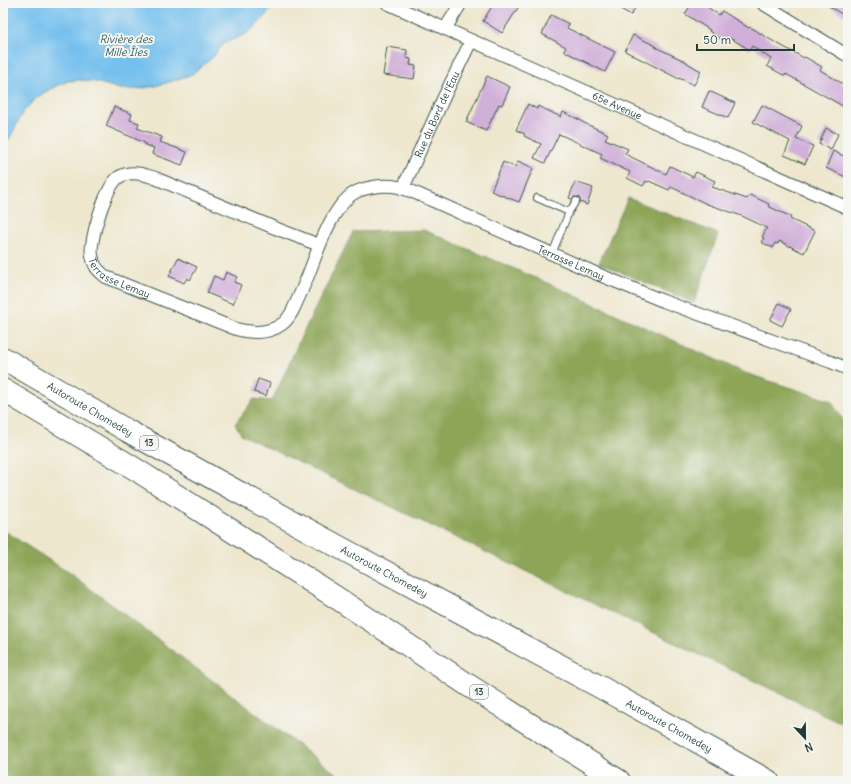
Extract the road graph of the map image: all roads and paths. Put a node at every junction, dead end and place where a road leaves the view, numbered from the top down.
1 (387, 3) edge
2 (461, 3) edge
3 (762, 3) edge
4 (445, 28) junction
5 (471, 41) junction
6 (848, 56) edge
7 (404, 188) junction
8 (537, 198) dead end
9 (576, 200) dead end
10 (848, 208) edge
11 (569, 212) junction
12 (319, 245) junction
13 (552, 254) junction
14 (3, 358) edge
15 (848, 369) edge
16 (3, 390) edge
17 (619, 781) edge
18 (768, 781) edge

1 - 4 street, 65e Avenue
2 - 4 street
3 - 6 street
4 - 5 street, 65e Avenue
5 - 7 street, Rue du Bord de l'Eau
5 - 10 street, 65e Avenue
7 - 12 street, Terrasse Lemay
7 - 13 street, Terrasse Lemay
8 - 11 lane
9 - 11 lane
11 - 13 lane
12 - 12 street, Terrasse Lemay
13 - 15 street, Terrasse Lemay
14 - 18 highway, Autoroute Chomedey / 13
16 - 17 highway, 13

